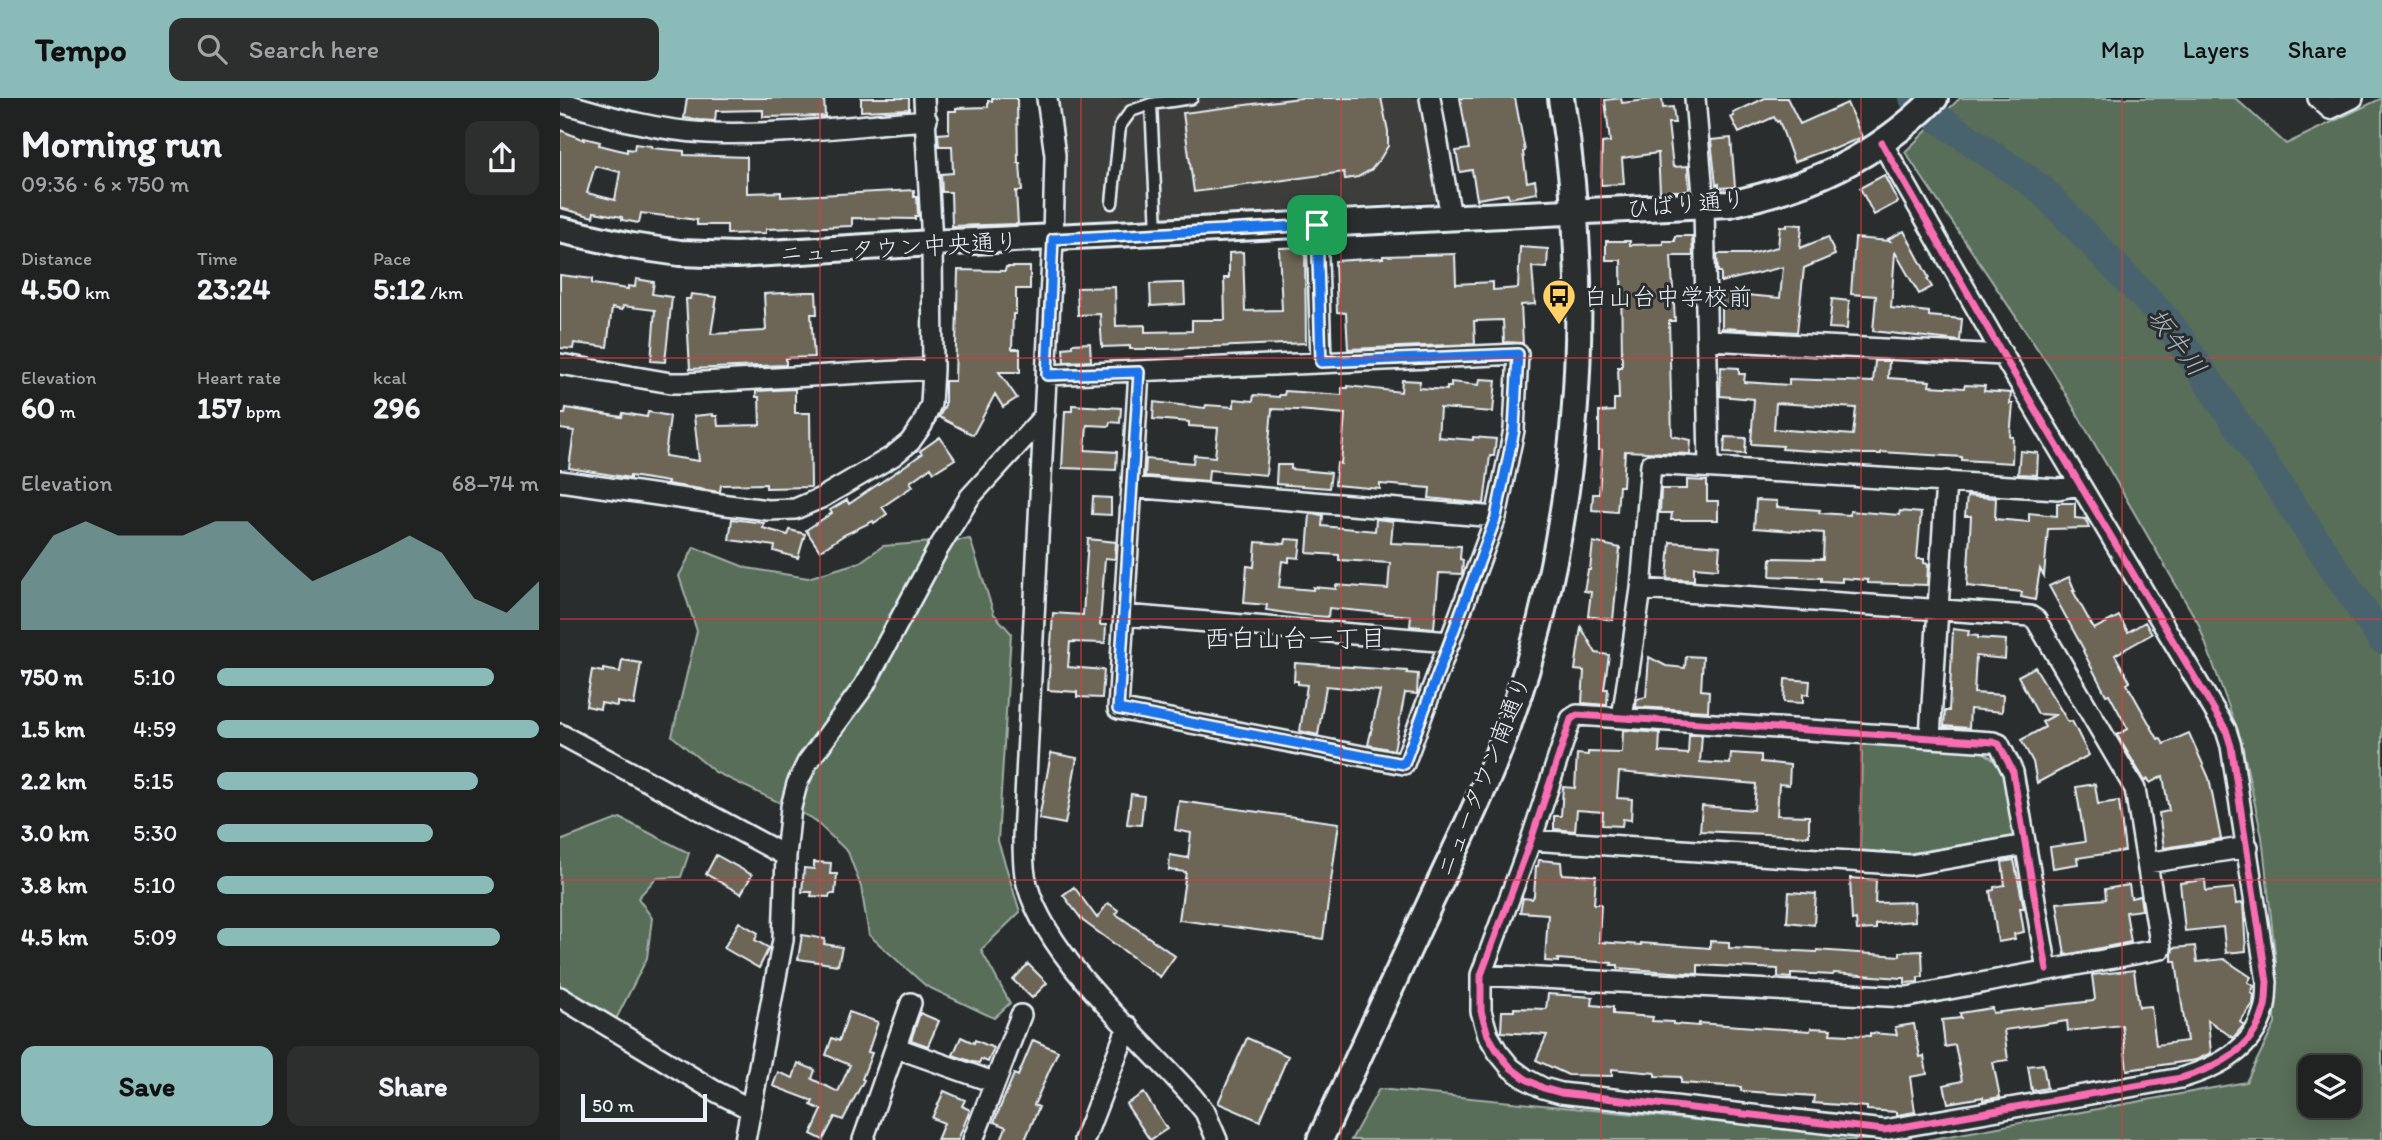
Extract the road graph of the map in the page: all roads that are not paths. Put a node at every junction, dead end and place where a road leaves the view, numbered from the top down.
1 (924, 98) edge
2 (1047, 98) edge
3 (1192, 98) edge
4 (1430, 98) edge
5 (1561, 98) edge
6 (1695, 98) edge
7 (1935, 98) edge
8 (2318, 98) edge
9 (2353, 98) edge
10 (1171, 100) edge
11 (560, 102) edge
12 (1151, 104) junction
13 (927, 120) junction
14 (1890, 137) junction
15 (1112, 203) dead end
16 (1704, 206) junction
17 (1575, 212) junction
18 (1451, 217) junction
19 (1317, 225) junction
20 (560, 230) edge
21 (1157, 234) junction
22 (1053, 239) junction
23 (932, 243) junction
24 (1708, 340) junction
25 (2003, 355) junction
26 (1321, 362) junction
27 (560, 364) edge
28 (933, 369) junction
29 (1139, 372) junction
30 (1047, 375) junction
31 (1045, 415) junction
32 (1709, 466) junction
33 (560, 481) edge
34 (1946, 481) junction
35 (2080, 485) junction
36 (1131, 487) junction
37 (1496, 517) junction
38 (1641, 589) junction
39 (1938, 610) junction
40 (1125, 615) junction
41 (1450, 642) junction
42 (1622, 718) junction
43 (560, 734) edge
44 (1930, 737) junction
45 (1531, 840) junction
46 (2025, 845) junction
47 (2248, 847) junction
48 (786, 856) junction
49 (2147, 863) junction
50 (2047, 970) junction
51 (1481, 975) junction
52 (560, 997) edge
53 (911, 1003) dead end
54 (1021, 1015) dead end
55 (1128, 1026) junction
56 (897, 1048) junction
57 (993, 1082) junction
58 (750, 1109) junction
59 (745, 1140) edge
60 (863, 1140) edge
61 (973, 1140) edge
62 (1084, 1140) edge
63 (1217, 1140) edge
64 (1320, 1140) edge

1 - 13 street
2 - 22 street
3 - 10 lane
4 - 18 street
5 - 17 street, ニュータウン南通り
6 - 16 street
7 - 14 street, ひばり通り
8 - 9 street
10 - 12 lane
11 - 13 street
12 - 15 lane
12 - 21 lane
13 - 23 street
14 - 16 street, ひばり通り
14 - 25 street
16 - 17 street, ひばり通り
16 - 24 street
17 - 18 street, ニュータウン中央通り
17 - 64 street, ニュータウン南通り
18 - 19 street, ニュータウン中央通り
19 - 21 street, ニュータウン中央通り
19 - 26 street
20 - 23 street, ニュータウン中央通り
21 - 22 street, ニュータウン中央通り
22 - 23 street, ニュータウン中央通り
22 - 30 street
23 - 28 street
24 - 25 street
24 - 32 street
25 - 35 street
26 - 29 street
26 - 37 street
27 - 28 street
28 - 33 street
29 - 30 street
29 - 36 street
30 - 31 street
31 - 48 street
31 - 55 street
32 - 34 street
32 - 38 street
34 - 35 street
34 - 39 street
35 - 47 street
36 - 37 street
36 - 40 street
37 - 41 street
38 - 39 street
38 - 42 street
39 - 44 street
39 - 49 street
40 - 41 street
40 - 41 street
42 - 44 street
42 - 45 street
43 - 48 street
44 - 46 street
45 - 46 street
45 - 51 street
46 - 50 street
47 - 49 street
47 - 51 street
48 - 58 street
49 - 50 street
50 - 51 street
52 - 58 street
53 - 56 street
54 - 57 street
55 - 62 street
55 - 63 street
56 - 57 street
56 - 60 street
57 - 61 street
58 - 59 street

